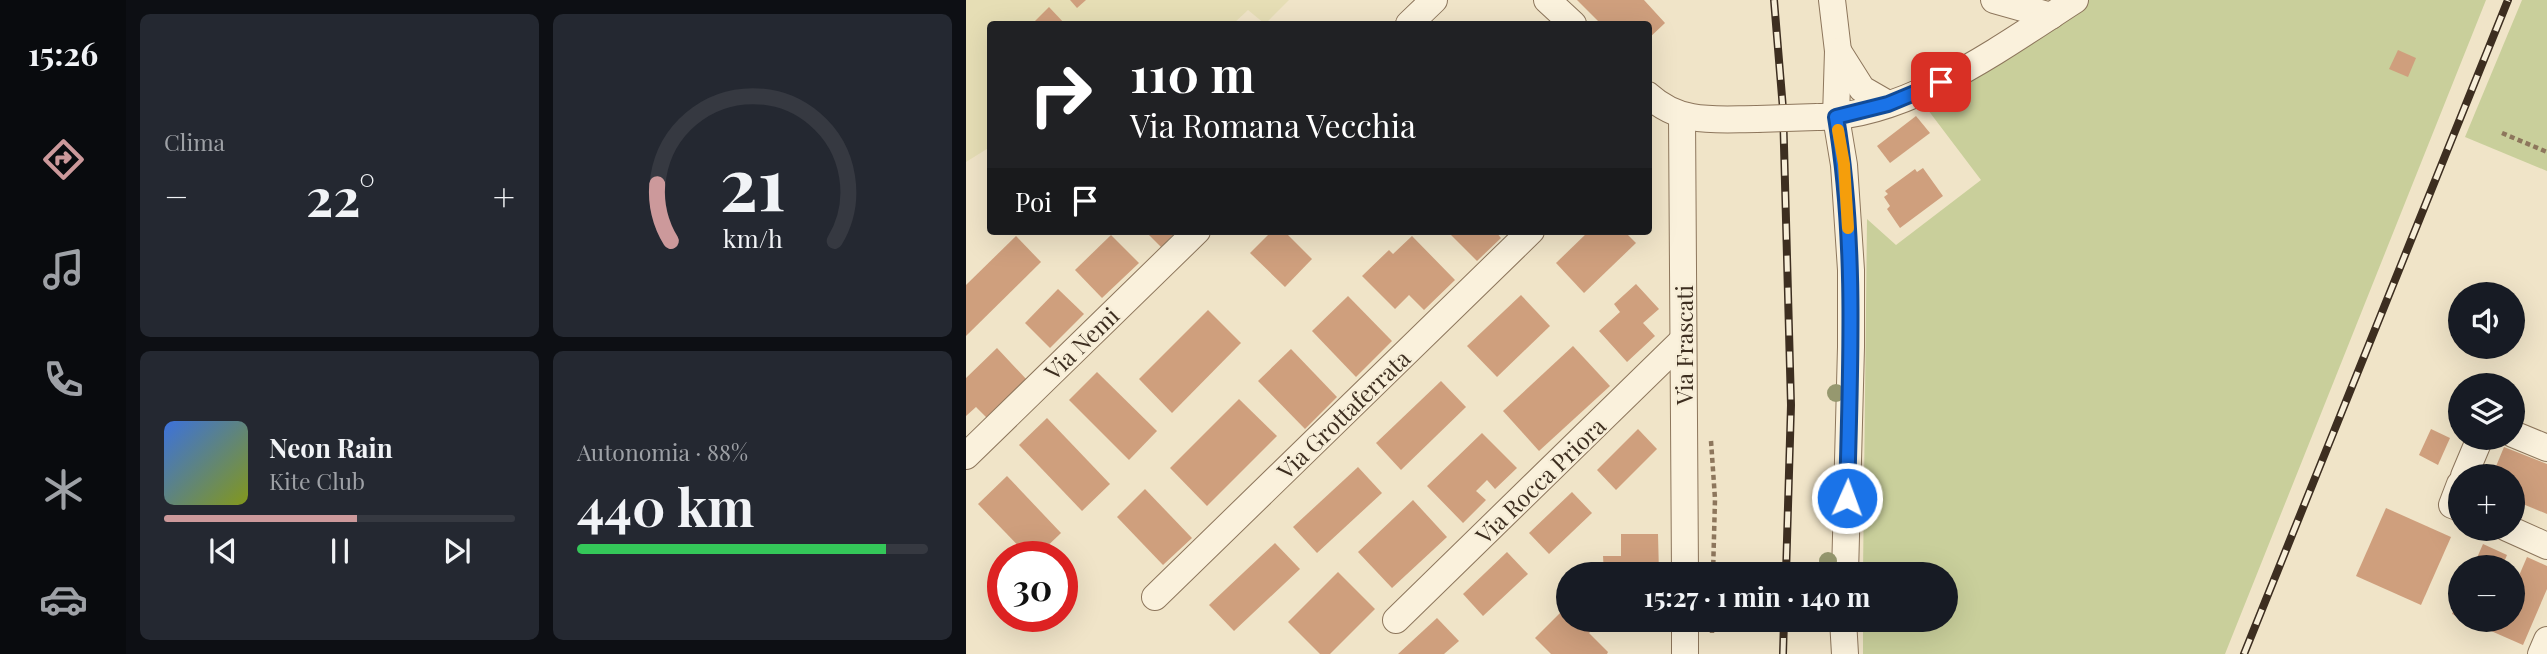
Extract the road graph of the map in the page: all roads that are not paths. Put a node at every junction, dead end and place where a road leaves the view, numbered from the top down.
1 (1434, 0) edge
2 (1547, 0) edge
3 (1832, 0) edge
4 (1993, 0) edge
5 (2076, 0) edge
6 (2051, 16) junction
7 (1412, 21) edge
8 (1570, 21) edge
9 (1838, 51) junction
10 (1888, 104) junction
11 (1660, 108) edge
12 (1826, 117) junction
13 (1193, 235) edge
14 (1527, 235) edge
15 (1684, 340) junction
16 (2525, 439) edge
17 (2547, 448) edge
18 (966, 456) edge
19 (2525, 536) edge
20 (2547, 546) edge
21 (1685, 562) edge
22 (1845, 562) edge
23 (1155, 597) dead end
24 (1396, 620) dead end
25 (1844, 632) edge
26 (2547, 640) edge
27 (1845, 654) edge
28 (2542, 654) edge

1 - 7 street
2 - 8 street
3 - 9 street
4 - 6 street
5 - 6 street
6 - 10 street
9 - 10 street
9 - 12 street
10 - 12 street
11 - 12 street, bridge
11 - 15 street, Via Frascati
12 - 22 street
13 - 18 street, Via Nemi
14 - 23 street, Via Grottaferrata
15 - 21 street, Via Frascati
15 - 24 street, Via Rocca Priora
16 - 17 street
19 - 20 street
25 - 27 street
26 - 28 street

